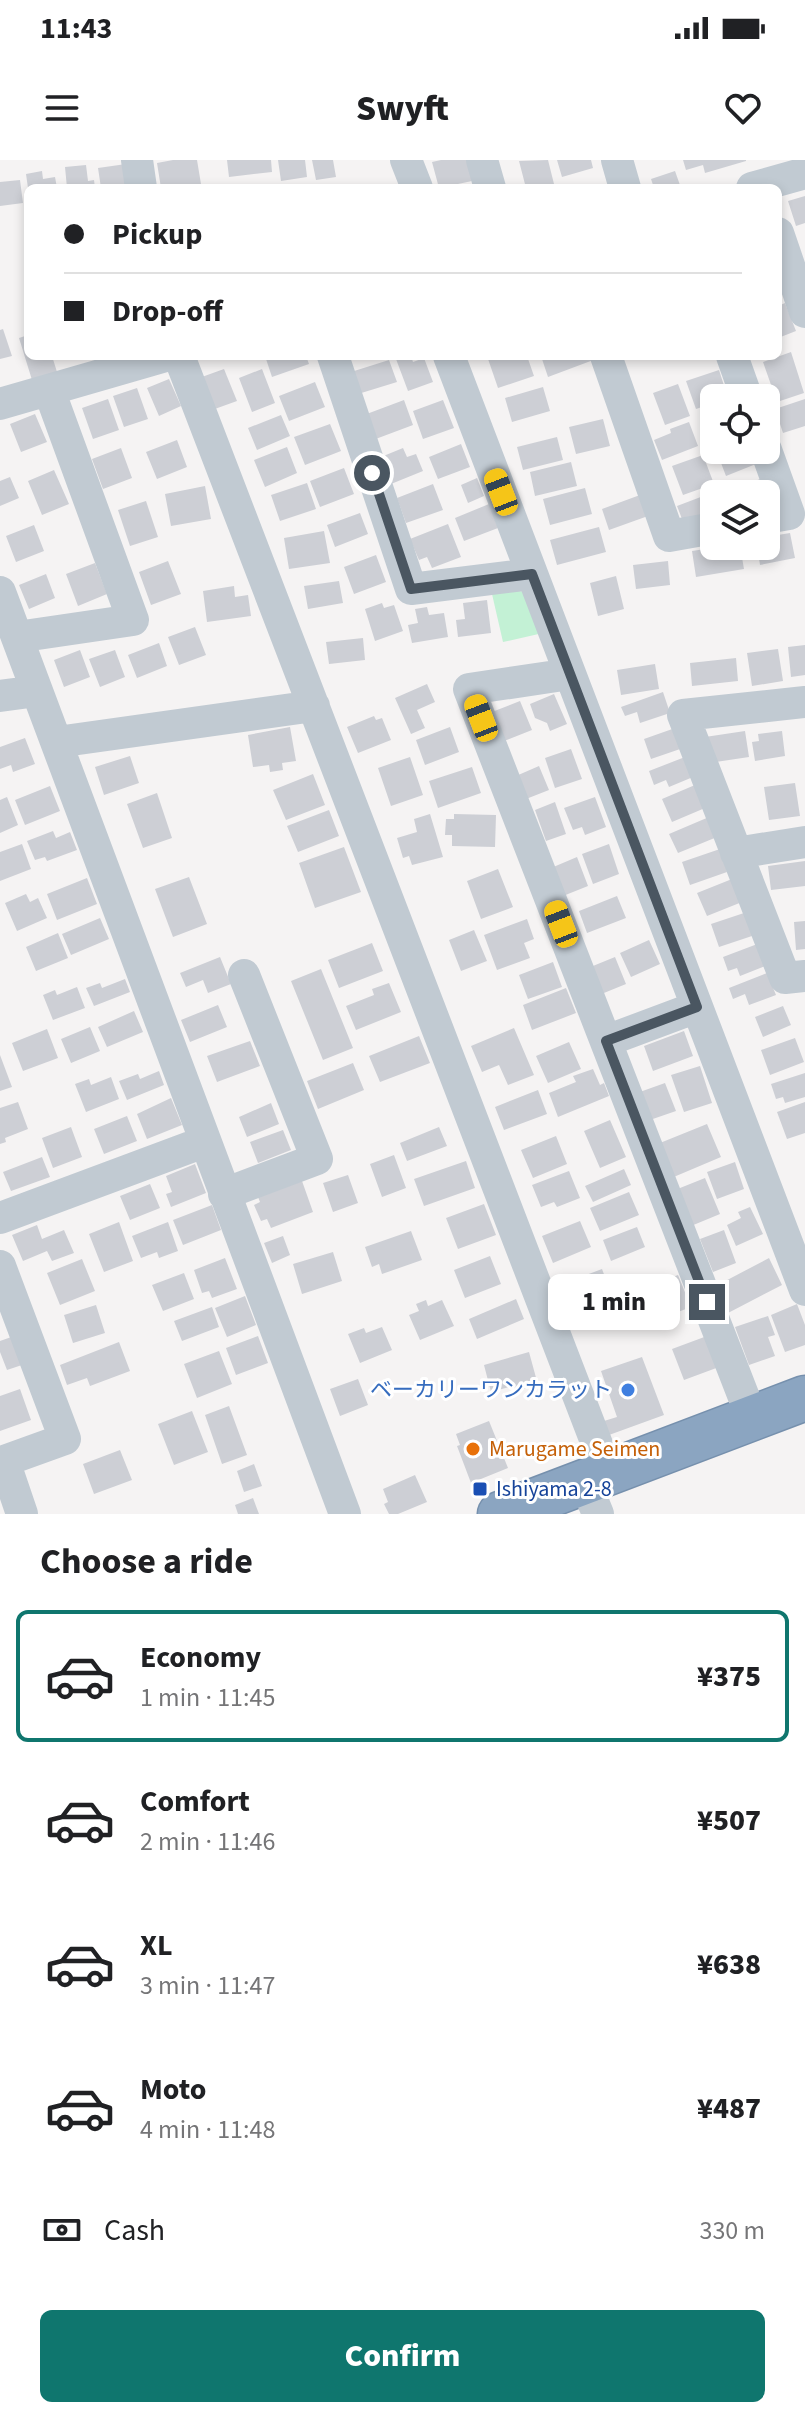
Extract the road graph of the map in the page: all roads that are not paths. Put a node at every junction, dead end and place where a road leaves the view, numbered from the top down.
1 (137, 160) edge
2 (406, 160) edge
3 (482, 160) edge
4 (617, 160) edge
5 (805, 173) edge
6 (758, 180) edge
7 (140, 184) edge
8 (415, 184) edge
9 (489, 184) edge
10 (624, 184) edge
11 (782, 245) edge
12 (805, 312) edge
13 (152, 360) edge
14 (181, 360) edge
15 (334, 360) edge
16 (451, 360) edge
17 (607, 360) edge
18 (733, 360) edge
19 (742, 384) edge
20 (49, 390) junction
21 (0, 404) edge
22 (780, 489) edge
23 (780, 516) edge
24 (700, 530) edge
25 (532, 574) junction
26 (0, 592) edge
27 (17, 637) junction
28 (570, 674) junction
29 (37, 691) junction
30 (0, 696) edge
31 (805, 702) edge
32 (314, 706) junction
33 (57, 742) junction
34 (805, 842) edge
35 (736, 853) junction
36 (244, 975) dead end
37 (805, 976) edge
38 (697, 1007) junction
39 (606, 1041) junction
40 (204, 1142) junction
41 (224, 1194) junction
42 (0, 1218) edge
43 (0, 1266) edge
44 (805, 1290) edge
45 (805, 1398) edge
46 (752, 1418) junction
47 (597, 1489) edge
48 (22, 1514) edge
49 (345, 1514) edge
50 (500, 1514) edge

1 - 7 street
2 - 8 street
3 - 9 street
4 - 10 street
5 - 6 street
11 - 12 street
13 - 20 street
14 - 32 street
15 - 25 street
16 - 25 street
17 - 24 street
18 - 19 street
20 - 21 street
20 - 27 street
22 - 23 street
25 - 28 street
26 - 27 street
27 - 29 street
28 - 38 street
28 - 39 street
29 - 30 street
29 - 33 street
31 - 35 street
32 - 33 street
32 - 47 street
33 - 40 street
34 - 35 street
35 - 37 street
36 - 41 street
38 - 39 street
38 - 44 street
39 - 46 street
40 - 41 street
40 - 42 street
41 - 49 street
43 - 48 street
45 - 46 highway
46 - 47 highway
47 - 50 highway

